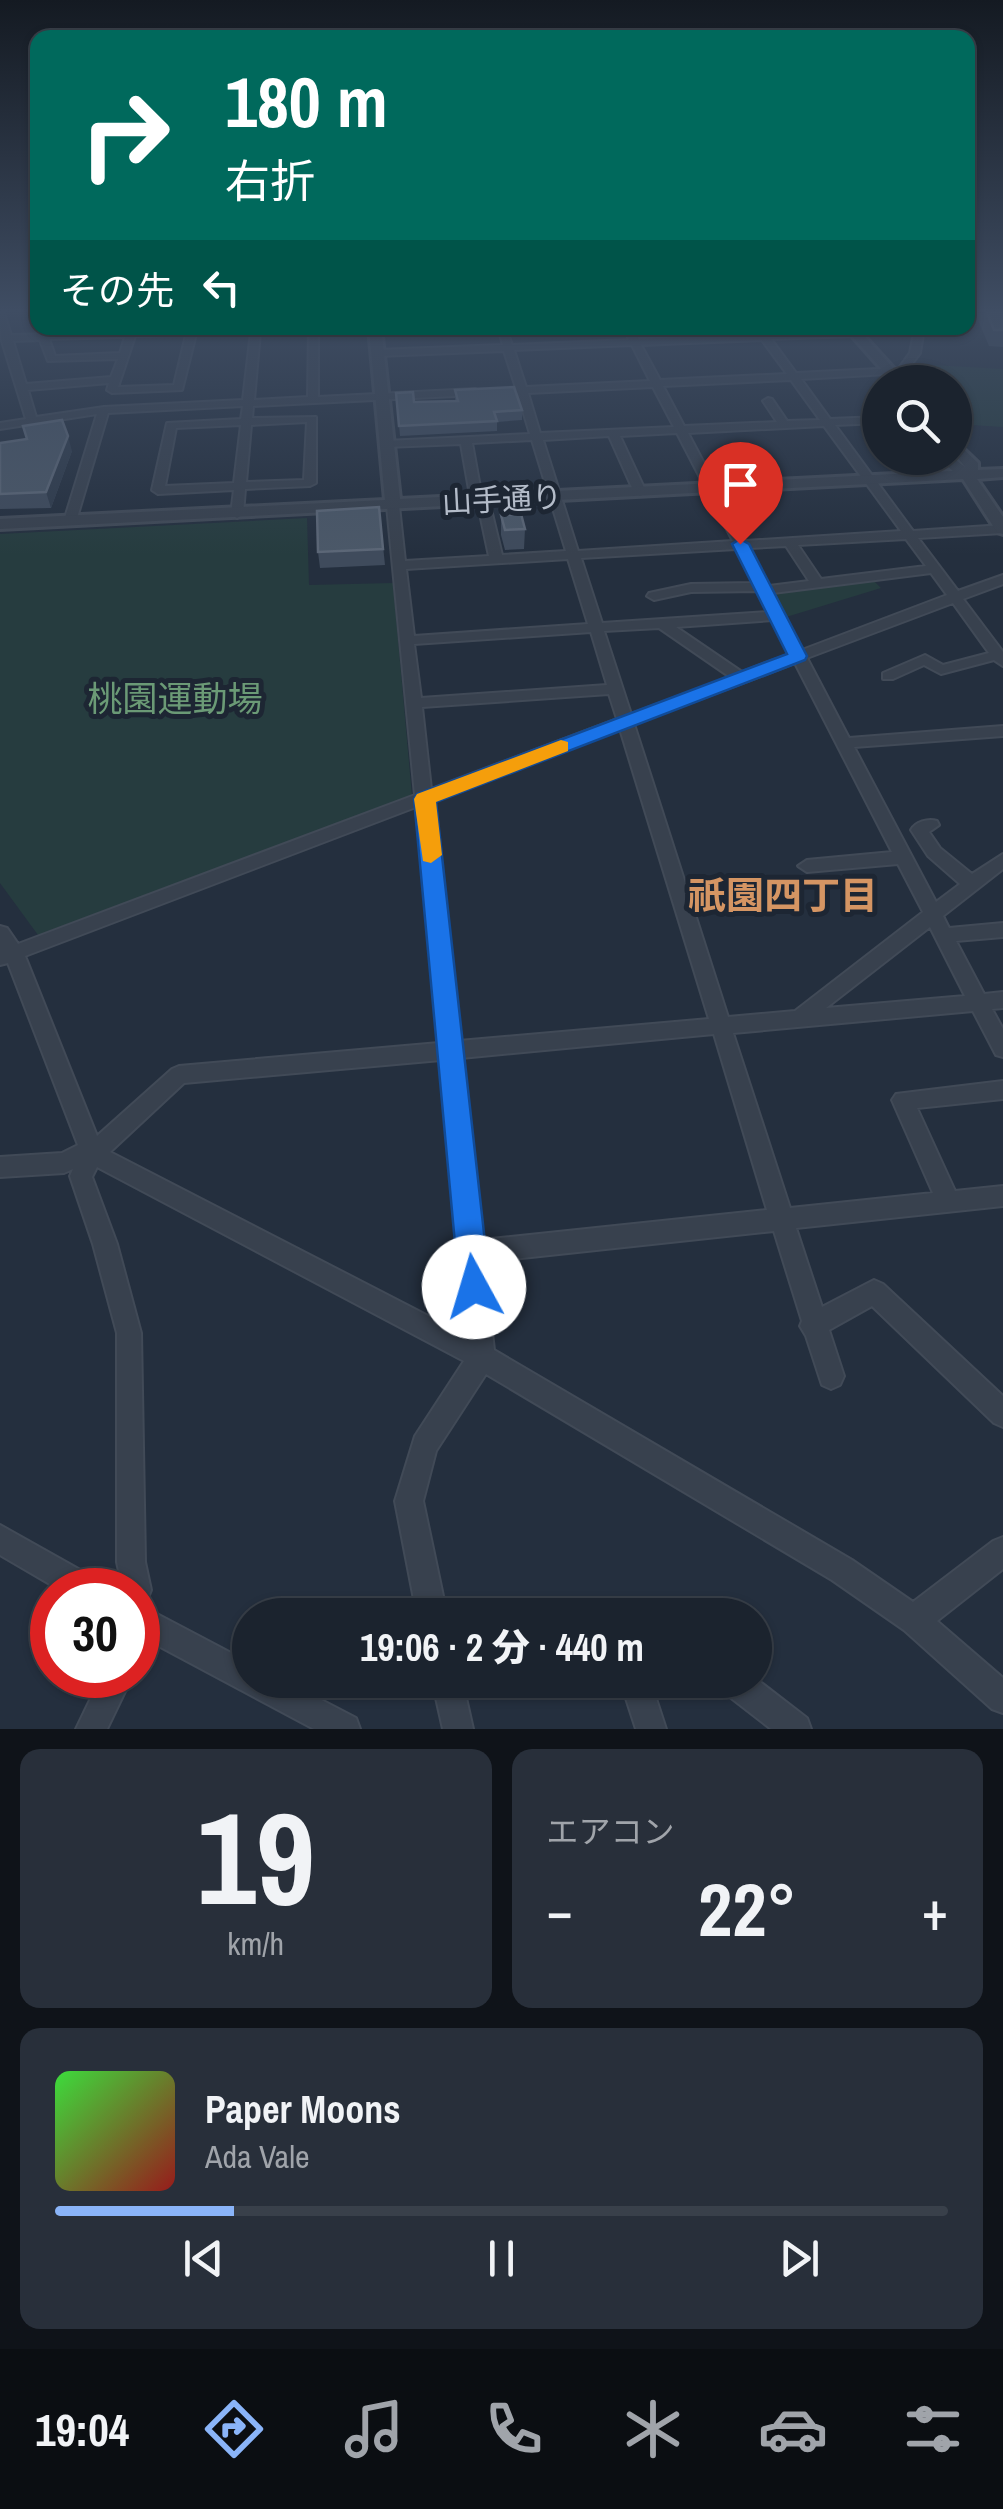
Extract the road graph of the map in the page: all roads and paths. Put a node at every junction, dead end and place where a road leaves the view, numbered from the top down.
1 (22, 394) edge
2 (249, 394) edge
3 (313, 394) edge
4 (382, 394) edge
5 (452, 394) edge
6 (515, 394) edge
7 (662, 394) edge
8 (807, 394) edge
9 (382, 397) junction
10 (313, 400) junction
11 (768, 401) dead end
12 (248, 403) junction
13 (104, 410) junction
14 (32, 421) junction
15 (862, 421) edge
16 (246, 422) junction
17 (828, 422) junction
18 (784, 424) junction
19 (0, 426) edge
20 (682, 430) junction
21 (613, 433) junction
22 (538, 437) junction
23 (466, 440) junction
24 (386, 444) junction
25 (1003, 473) edge
26 (967, 475) joint
27 (972, 475) edge
28 (869, 479) junction
29 (239, 486) junction
30 (711, 488) junction
31 (640, 492) junction
32 (558, 497) junction
33 (480, 501) junction
34 (393, 506) junction
35 (237, 514) junction
36 (70, 521) junction
37 (0, 524) edge
38 (1003, 529) edge
39 (911, 534) junction
40 (789, 542) junction
41 (740, 544) junction
42 (574, 554) junction
43 (496, 559) junction
44 (402, 565) junction
45 (935, 568) junction
46 (1003, 579) edge
47 (817, 583) junction
48 (764, 588) junction
49 (654, 596) dead end
50 (956, 597) junction
51 (778, 616) junction
52 (664, 625) junction
53 (598, 628) junction
54 (410, 640) junction
55 (798, 656) junction
56 (1000, 658) edge
57 (888, 676) dead end
58 (742, 678) junction
59 (616, 690) junction
60 (416, 703) junction
61 (626, 723) junction
62 (1003, 731) edge
63 (846, 742) junction
64 (424, 799) junction
65 (931, 825) dead end
66 (904, 858) junction
67 (1003, 860) edge
68 (807, 866) dead end
69 (971, 883) junction
70 (932, 912) junction
71 (1003, 930) edge
72 (0, 933) edge
73 (945, 935) junction
74 (7, 956) edge
75 (1003, 1000) edge
76 (980, 1003) junction
77 (801, 1016) junction
78 (723, 1026) junction
79 (1003, 1049) edge
80 (452, 1053) junction
81 (1003, 1090) edge
82 (91, 1152) junction
83 (0, 1167) edge
84 (1003, 1196) edge
85 (948, 1200) junction
86 (780, 1221) junction
87 (471, 1252) junction
88 (812, 1326) junction
89 (482, 1357) junction
90 (831, 1376) dead end
91 (1003, 1414) edge
92 (0, 1539) edge
93 (1003, 1551) edge
94 (50, 1568) edge
95 (132, 1568) edge
96 (429, 1598) edge
97 (914, 1620) junction
98 (160, 1636) edge
99 (232, 1670) edge
100 (106, 1698) edge
101 (284, 1698) edge
102 (451, 1698) edge
103 (641, 1698) edge
104 (756, 1698) edge
105 (1003, 1698) edge
106 (330, 1725) edge
107 (91, 1729) edge
108 (458, 1729) edge
109 (651, 1729) edge
110 (796, 1729) edge

1 - 14 street
2 - 12 street
3 - 10 street
4 - 9 street
5 - 9 street
6 - 22 street
7 - 20 street
8 - 17 street
9 - 10 street
9 - 24 street
10 - 12 street
11 - 18 street
12 - 13 street
12 - 16 street
13 - 14 street
13 - 36 street
14 - 19 street
15 - 17 street
16 - 29 street
16 - 29 street
16 - 29 street
17 - 18 street
17 - 28 street
18 - 20 street
20 - 21 street
20 - 30 street
21 - 22 street
21 - 31 street
22 - 23 street
22 - 32 street
23 - 24 street
23 - 33 street
24 - 34 street
25 - 27 street, 山手通り
26 - 28 street, 山手通り
26 - 38 street
28 - 30 street, 山手通り
28 - 39 street
29 - 35 street
30 - 31 street, 山手通り
30 - 41 street
31 - 32 street, 山手通り
32 - 33 street, 山手通り
32 - 42 street
33 - 34 street, 山手通り
33 - 43 street
34 - 35 street, 山手通り
34 - 44 street
35 - 36 street, 山手通り
36 - 37 street, 山手通り
38 - 39 street
39 - 40 street
39 - 45 street
40 - 41 street
40 - 47 street
41 - 42 street
41 - 48 street
42 - 43 street
42 - 53 street
43 - 44 street
44 - 54 street
45 - 47 street
45 - 50 street
46 - 50 street
47 - 48 street
48 - 49 street
48 - 51 street
50 - 55 street
50 - 56 street
51 - 52 street
51 - 55 street
52 - 53 street
52 - 58 street
53 - 54 street
53 - 59 street
54 - 60 street
55 - 58 street
55 - 63 street
56 - 57 street
58 - 61 street
59 - 60 street
59 - 61 street
60 - 64 street
61 - 64 street
61 - 78 street
62 - 63 street
63 - 66 street
64 - 74 street
64 - 80 street
65 - 69 street
66 - 68 street
66 - 70 street
67 - 69 street
69 - 70 street
70 - 73 street
70 - 77 street
71 - 73 street
72 - 74 street
73 - 76 street
74 - 82 street
75 - 76 street
76 - 77 street
76 - 79 street
77 - 78 street
78 - 80 street
78 - 86 street
80 - 82 street
80 - 87 street
81 - 85 street
82 - 83 street
82 - 89 street
82 - 95 street
84 - 85 street
85 - 86 street
86 - 87 street
86 - 88 street
87 - 89 street
88 - 90 street
88 - 91 street
89 - 96 street
89 - 97 street
92 - 94 street
93 - 97 street
97 - 105 street
98 - 99 street
100 - 107 street
101 - 106 street
102 - 108 street
103 - 109 street
104 - 110 street

